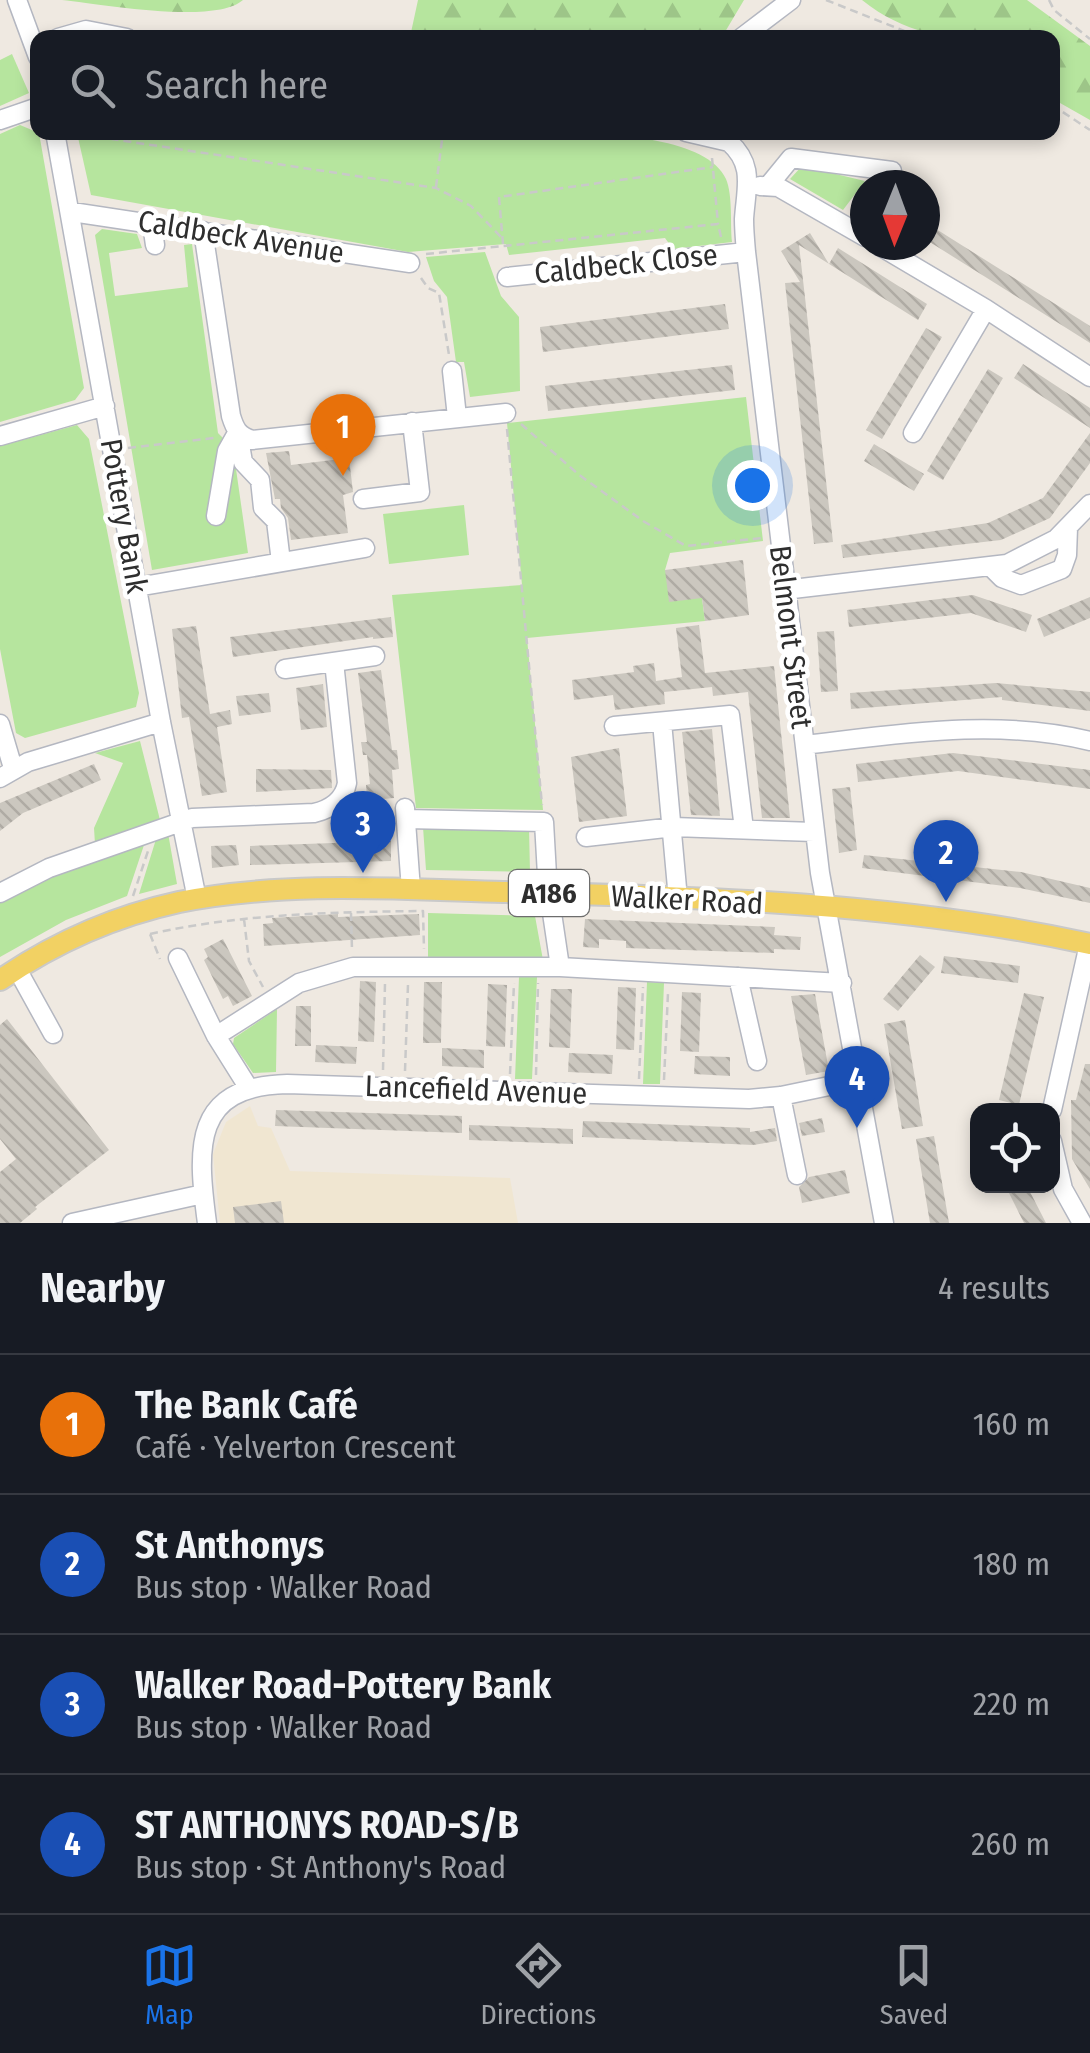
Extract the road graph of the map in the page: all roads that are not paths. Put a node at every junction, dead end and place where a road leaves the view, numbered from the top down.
1 (17, 0) edge
2 (790, 0) edge
3 (751, 30) edge
4 (30, 33) edge
5 (30, 110) edge
6 (0, 120) edge
7 (57, 140) edge
8 (725, 140) edge
9 (884, 170) edge
10 (759, 186) junction
11 (72, 212) junction
12 (152, 224) junction
13 (850, 228) edge
14 (203, 231) junction
15 (155, 245) dead end
16 (746, 252) junction
17 (903, 260) edge
18 (410, 263) road end
19 (507, 277) dead end
20 (986, 309) junction
21 (452, 371) road end
22 (1090, 377) edge
23 (105, 406) junction
24 (506, 413) road end
25 (456, 417) junction
26 (412, 422) junction
27 (912, 433) dead end
28 (237, 434) junction
29 (0, 436) edge
30 (363, 499) dead end
31 (1090, 504) edge
32 (216, 516) dead end
33 (1068, 528) junction
34 (365, 548) dead end
35 (281, 562) junction
36 (991, 567) junction
37 (136, 587) junction
38 (784, 590) junction
39 (375, 656) dead end
40 (334, 662) junction
41 (285, 669) dead end
42 (162, 722) junction
43 (662, 722) junction
44 (0, 724) edge
45 (614, 726) dead end
46 (1090, 741) edge
47 (805, 745) junction
48 (6, 773) edge
49 (183, 820) junction
50 (674, 827) junction
51 (744, 829) junction
52 (814, 832) junction
53 (586, 837) dead end
54 (411, 890) junction
55 (0, 893) edge
56 (197, 899) junction
57 (678, 899) junction
58 (550, 903) junction
59 (827, 908) junction
60 (1089, 944) edge
61 (170, 963) road end
62 (560, 966) junction
63 (8, 975) edge
64 (738, 976) junction
65 (842, 982) junction
66 (53, 1034) dead end
67 (216, 1036) junction
68 (757, 1061) dead end
69 (858, 1080) junction
70 (248, 1087) junction
71 (782, 1096) junction
72 (1054, 1103) edge
73 (798, 1174) dead end
74 (1060, 1176) edge
75 (203, 1194) junction
76 (108, 1219) edge
77 (72, 1223) edge
78 (207, 1223) edge
79 (884, 1223) edge
80 (1082, 1223) edge

1 - 4 street
2 - 3 street
5 - 6 street
7 - 11 street, Pottery Bank
8 - 10 street
9 - 10 street
10 - 13 street
10 - 16 street, Belmont Street
11 - 12 street, Caldbeck Avenue
11 - 23 street, Pottery Bank
12 - 14 street, Caldbeck Avenue
12 - 15 street
14 - 18 street, Caldbeck Avenue
14 - 28 street
16 - 19 street, Caldbeck Close
16 - 38 street, Belmont Street
17 - 20 street
20 - 22 street
20 - 27 street
21 - 25 street
23 - 29 street
23 - 37 street, Pottery Bank
24 - 25 street
25 - 26 street
26 - 28 street
26 - 30 street
28 - 32 street
28 - 35 street
31 - 33 street
33 - 36 street
33 - 36 street
34 - 35 street
35 - 37 street
36 - 38 street
37 - 42 street, Pottery Bank
38 - 47 street, Belmont Street
39 - 40 street
40 - 41 street
40 - 49 street
42 - 48 street
42 - 49 street, Pottery Bank
43 - 45 street
43 - 50 street
43 - 51 street
44 - 48 street
46 - 47 street
47 - 52 street, Belmont Street
49 - 55 street
49 - 56 street, Pottery Bank
50 - 51 street
50 - 53 street
50 - 57 street
51 - 52 street
52 - 59 street, Belmont Street
54 - 56 main road, Walker Road / A186
54 - 58 main road, Walker Road / A186
54 - 58 street
56 - 63 main road, Walker Road / A186
57 - 58 main road, Walker Road / A186
57 - 59 main road, Walker Road / A186
58 - 62 street
59 - 60 main road, Walker Road / A186
59 - 65 street, Belmont Street
60 - 72 street
61 - 67 street
62 - 64 street
62 - 67 street
63 - 66 street
64 - 65 street
64 - 68 street
65 - 69 street, Belmont Street
67 - 70 street
69 - 71 street, Lancefield Avenue
69 - 79 street, Belmont Street
70 - 71 street, Lancefield Avenue
70 - 75 street
71 - 73 street
74 - 80 street
75 - 76 street
75 - 78 street
76 - 77 street

